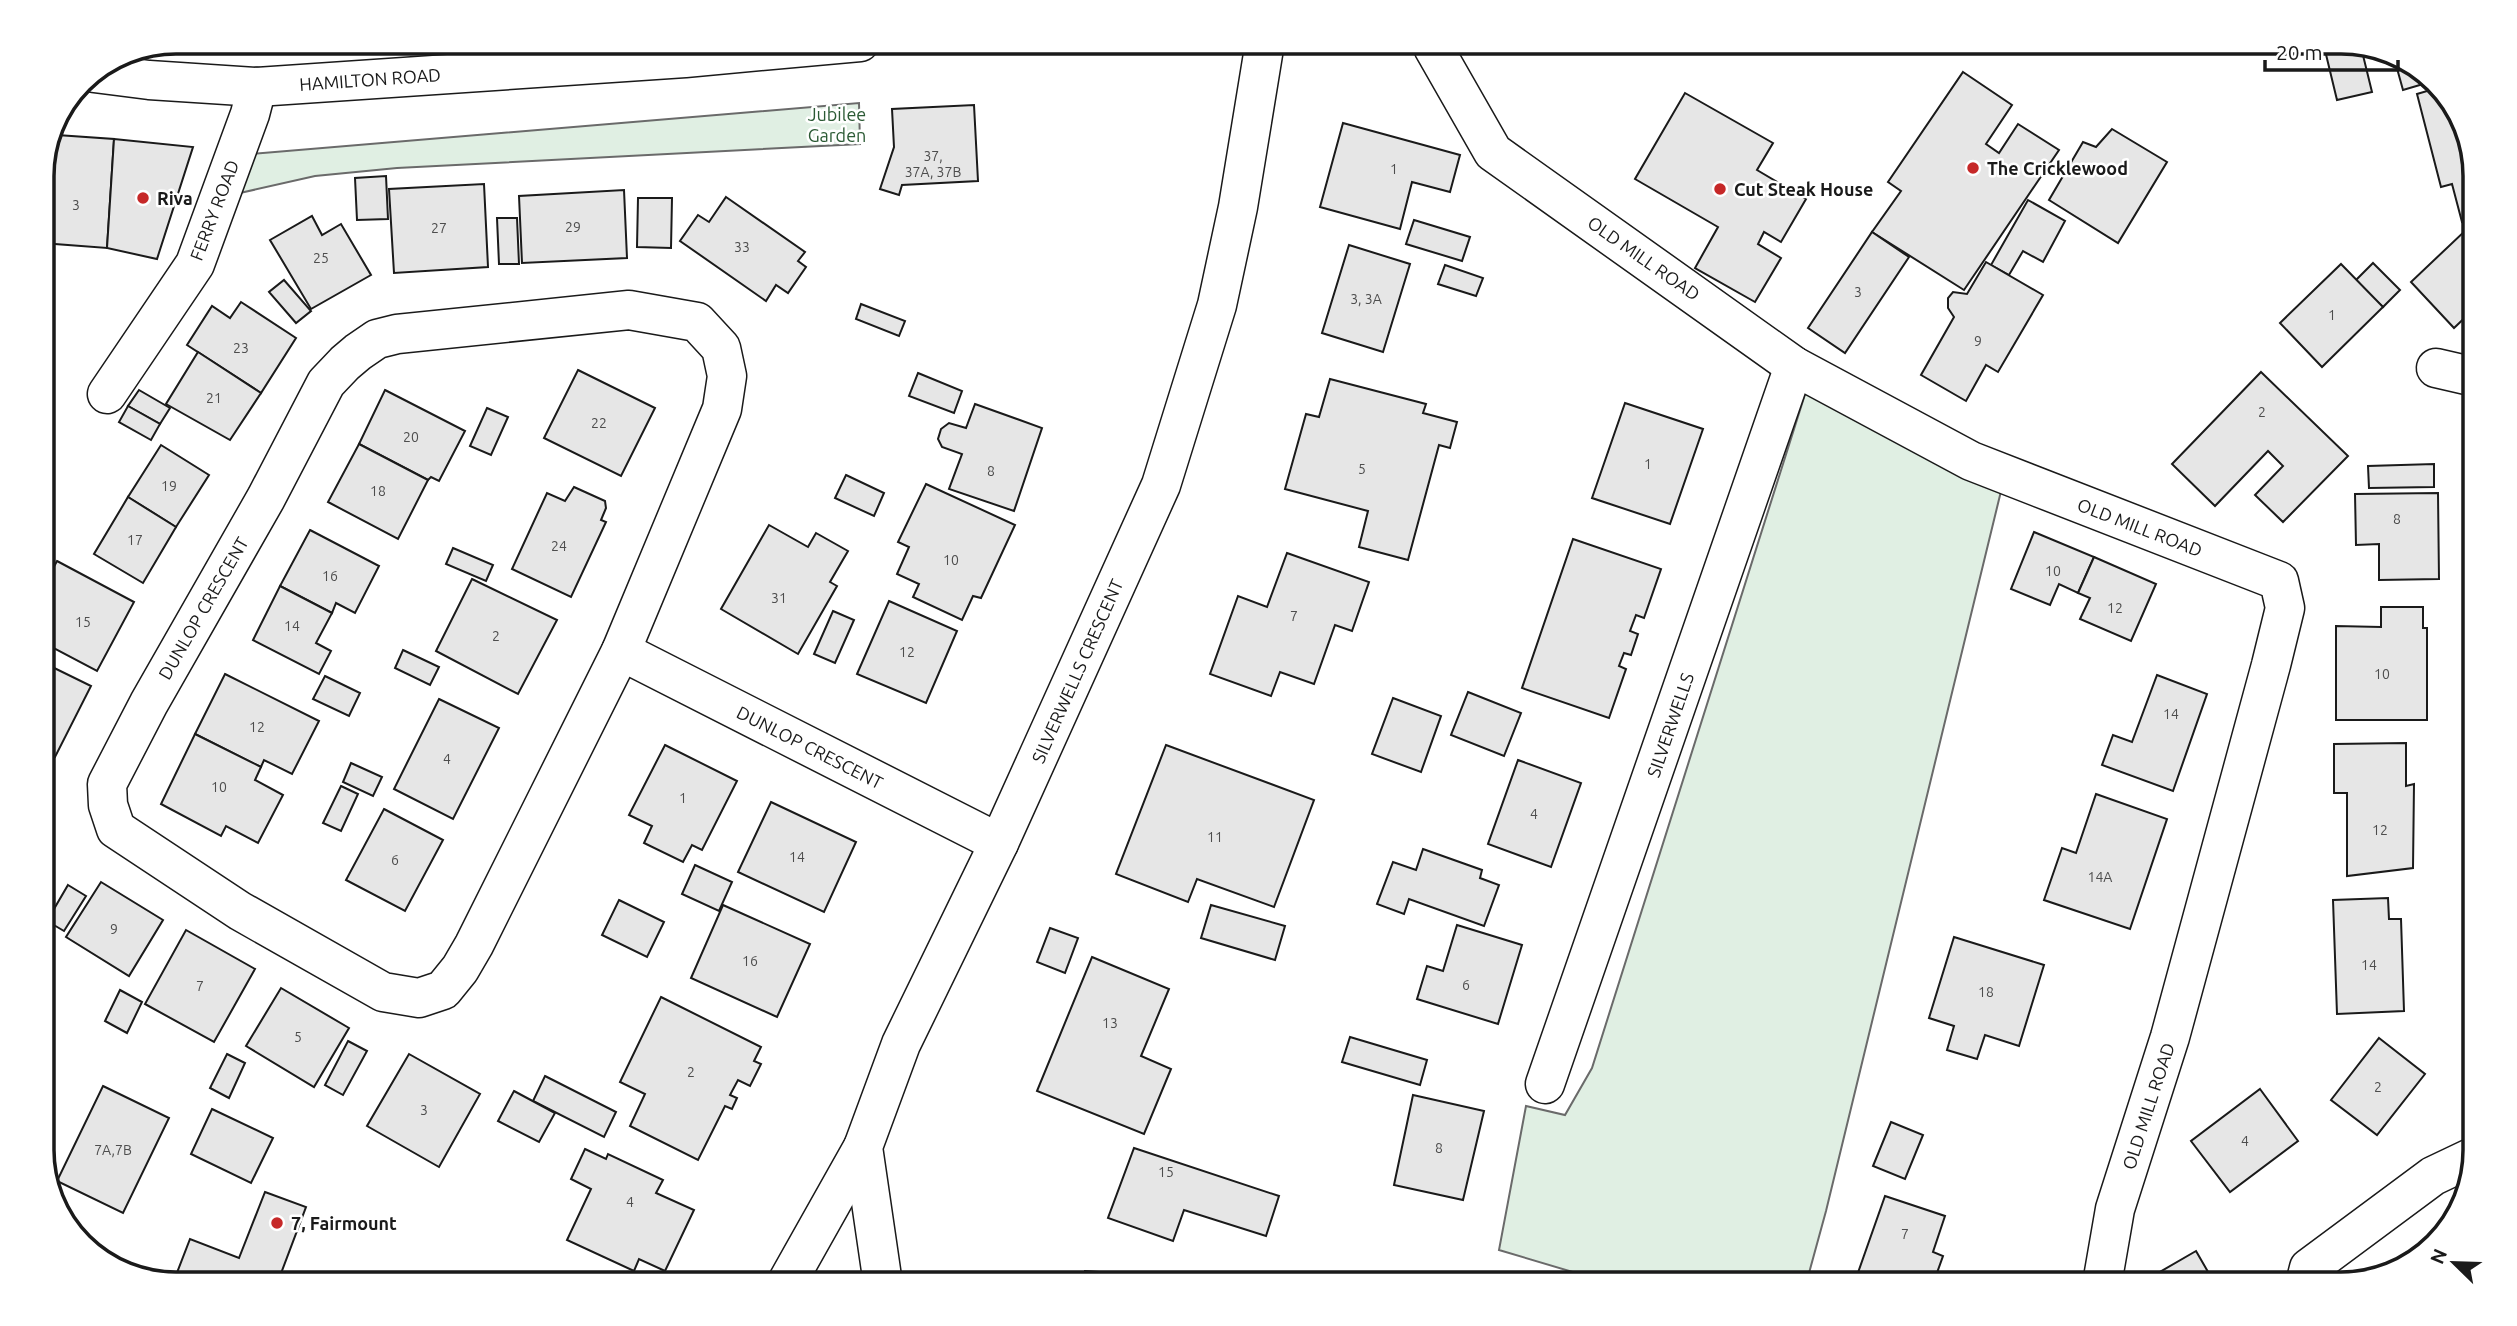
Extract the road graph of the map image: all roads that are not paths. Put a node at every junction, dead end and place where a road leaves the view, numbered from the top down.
1 (638, 54) edge
2 (1263, 54) edge
3 (1437, 54) edge
4 (109, 75) edge
5 (257, 87) junction
6 (1794, 366) junction
7 (2436, 368) dead end
8 (2462, 374) edge
9 (107, 394) dead end
10 (621, 651) junction
11 (999, 843) junction
12 (1545, 1084) dead end
13 (863, 1147) junction
14 (2461, 1162) edge
15 (793, 1272) edge
16 (881, 1272) edge
17 (2104, 1272) edge
18 (2308, 1272) edge

1 - 5 street, HAMILTON ROAD
2 - 11 street, SILVERWELLS CRESCENT
3 - 6 street, OLD MILL ROAD
4 - 5 street, HAMILTON ROAD
5 - 9 street, FERRY ROAD
6 - 12 street, SILVERWELLS
6 - 17 street, OLD MILL ROAD
7 - 8 street
10 - 10 street, DUNLOP CRESCENT
10 - 11 street, DUNLOP CRESCENT
11 - 13 street, SILVERWELLS CRESCENT
13 - 15 street
13 - 16 street, SILVERWELLS CRESCENT
14 - 18 street

